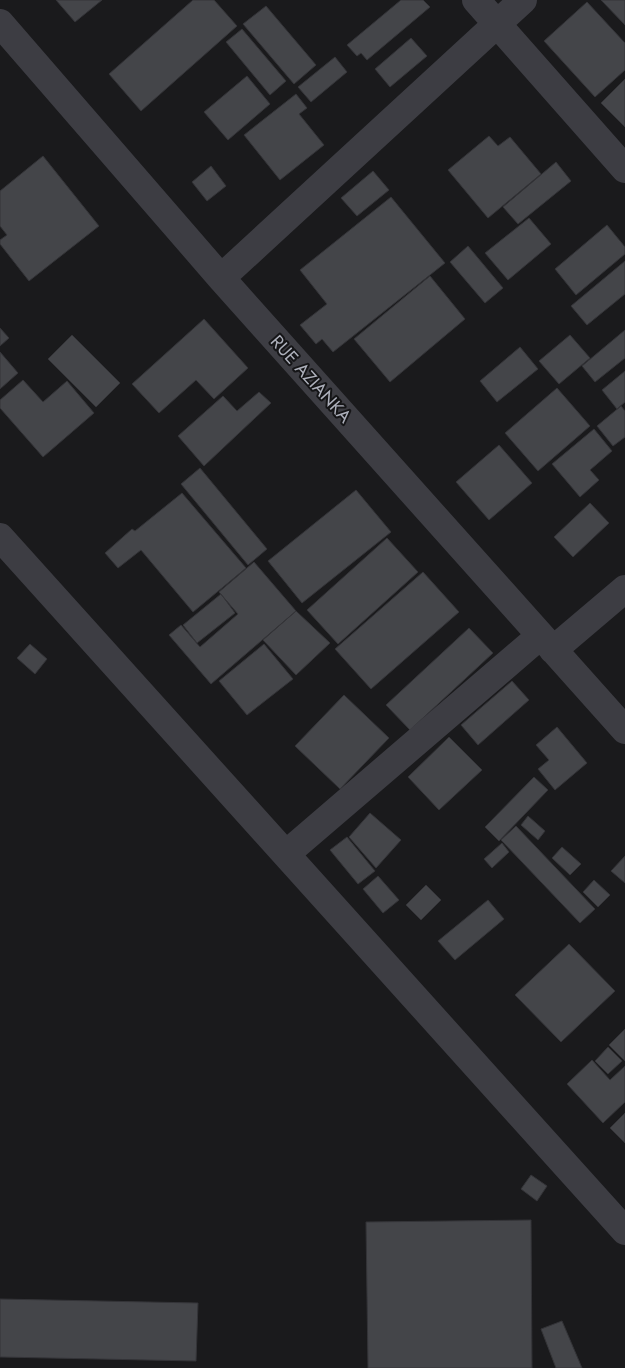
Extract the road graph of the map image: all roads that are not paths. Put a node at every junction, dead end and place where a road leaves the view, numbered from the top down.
1 (476, 0) edge
2 (523, 0) edge
3 (0, 23) edge
4 (496, 24) junction
5 (625, 169) edge
6 (221, 278) junction
7 (0, 537) edge
8 (625, 589) edge
9 (547, 643) junction
10 (625, 730) edge
11 (286, 854) junction
12 (625, 1231) edge

1 - 4 street
2 - 4 street
3 - 6 street, RUE AZIANKA
4 - 5 street
4 - 6 street
6 - 9 street, RUE AZIANKA
7 - 11 street
8 - 9 street
9 - 10 street, RUE AZIANKA
9 - 11 street
11 - 12 street

